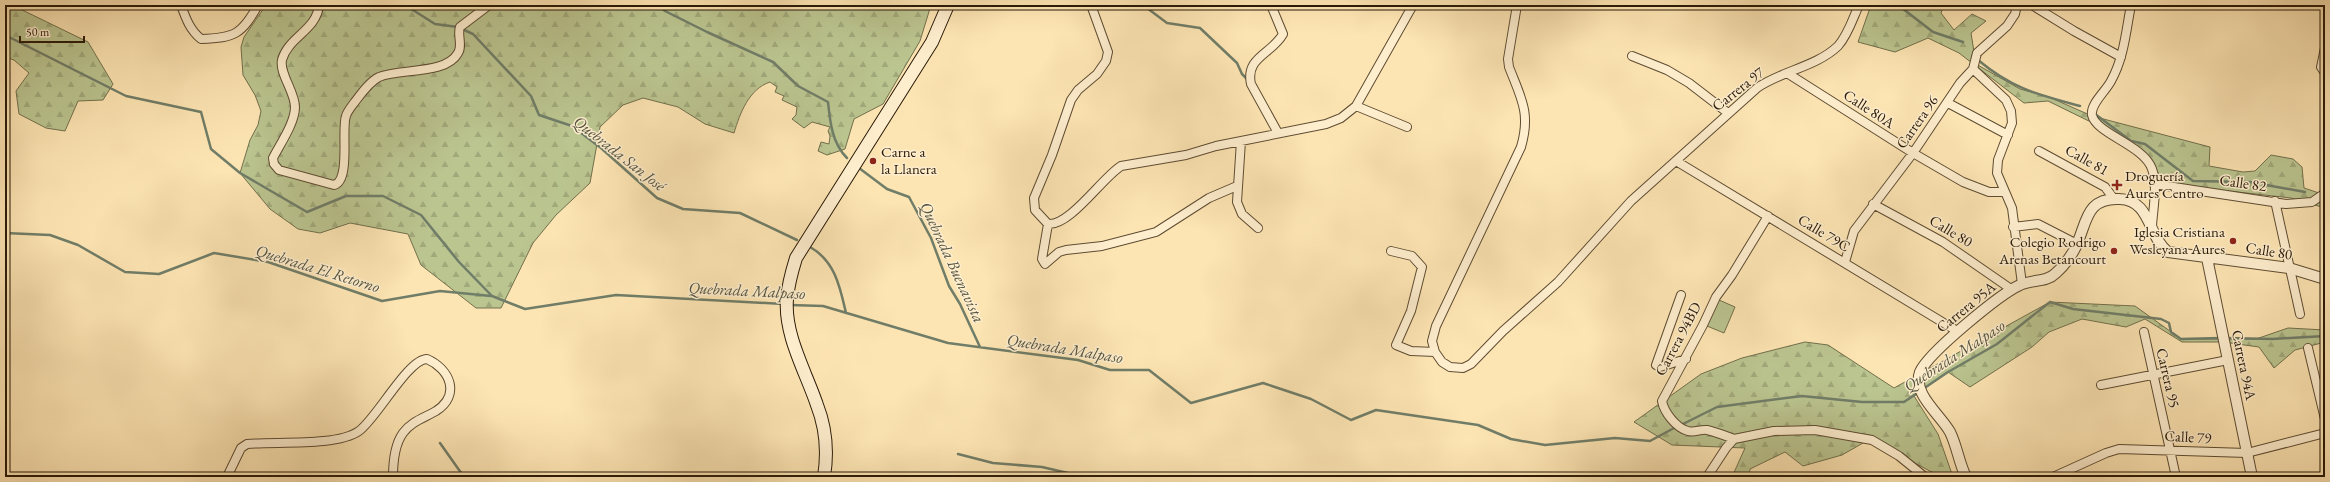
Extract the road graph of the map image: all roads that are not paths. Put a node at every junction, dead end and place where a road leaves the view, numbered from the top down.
1 (181, 5) edge
2 (258, 5) edge
3 (319, 5) edge
4 (489, 5) edge
5 (948, 5) edge
6 (1091, 5) edge
7 (1271, 5) edge
8 (1413, 5) edge
9 (1517, 5) edge
10 (1859, 5) edge
11 (2017, 5) edge
12 (2032, 5) edge
13 (2131, 5) edge
14 (2325, 48) edge
15 (1632, 56) dead end
16 (2121, 57) junction
17 (1973, 69) junction
18 (2323, 70) edge
19 (1787, 73) junction
20 (1948, 103) junction
21 (1356, 106) junction
22 (1728, 113) junction
23 (1407, 127) dead end
24 (1278, 133) junction
25 (2008, 135) junction
26 (1241, 141) junction
27 (2039, 151) dead end
28 (1913, 153) junction
29 (1676, 161) junction
30 (2154, 184) junction
31 (1237, 186) junction
32 (2004, 192) junction
33 (2325, 193) edge
34 (2114, 198) junction
35 (2275, 202) junction
36 (1873, 204) junction
37 (1768, 216) junction
38 (1048, 224) junction
39 (2152, 226) junction
40 (2013, 227) junction
41 (1258, 228) dead end
42 (2077, 244) junction
43 (1391, 250) dead end
44 (2207, 258) junction
45 (1845, 262) junction
46 (2289, 268) junction
47 (2325, 279) edge
48 (2022, 284) junction
49 (2011, 289) junction
50 (1681, 295) dead end
51 (2300, 314) dead end
52 (1957, 331) junction
53 (2144, 332) dead end
54 (2308, 348) dead end
55 (1435, 352) junction
56 (1686, 359) junction
57 (2228, 360) junction
58 (2153, 374) junction
59 (2101, 385) dead end
60 (2325, 419) edge
61 (2325, 433) edge
62 (1734, 439) junction
63 (2170, 449) junction
64 (2247, 453) junction
65 (227, 477) edge
66 (392, 477) edge
67 (824, 477) edge
68 (1707, 477) edge
69 (1925, 477) edge
70 (1966, 477) edge
71 (2053, 477) edge
72 (2176, 477) edge
73 (2252, 477) edge

1 - 2 street
3 - 4 street
5 - 67 main road
6 - 38 street
7 - 24 street
8 - 21 street
9 - 55 street
10 - 19 street, Carrera 97
11 - 17 street, Carrera 96
12 - 16 street
13 - 16 street
14 - 18 street
15 - 22 street
16 - 30 street
17 - 20 street, Carrera 96
17 - 25 street
19 - 22 street, Carrera 97
19 - 28 street, Calle 80A
20 - 25 street
20 - 28 street, Carrera 96
21 - 23 street
21 - 24 street
22 - 29 street, Carrera 97
24 - 26 street
25 - 32 street
26 - 31 street
26 - 38 street
27 - 34 street, Calle 81
28 - 32 street, Calle 80A
28 - 36 street, Carrera 96
29 - 37 street, Calle 79C
29 - 55 street, Carrera 97
30 - 35 street, Calle 82
30 - 39 street
31 - 38 street
31 - 41 street
32 - 40 street
33 - 35 street, Calle 82
34 - 39 street, Calle 81
34 - 42 street, Carrera 95A
35 - 46 street
36 - 45 street, Carrera 96
36 - 49 street, Calle 80
37 - 45 street, Calle 79C
37 - 56 street, Carrera 94BD
39 - 44 street, Calle 80
40 - 42 street
40 - 48 street
42 - 48 street, Carrera 95A
43 - 55 street
44 - 46 street, Calle 80
44 - 57 street, Carrera 94A
45 - 52 street, Calle 79C
46 - 47 street, Calle 80
46 - 51 street
48 - 49 street, Carrera 95A
49 - 52 street, Carrera 95A
50 - 56 street
52 - 70 street, Carrera 95A
53 - 58 street, Carrera 95
54 - 60 street
56 - 62 street, Carrera 94BD
57 - 58 street
57 - 64 street, Carrera 94A
58 - 59 street
58 - 63 street, Carrera 95
61 - 64 street, Calle 79
62 - 68 street
62 - 69 street
63 - 64 street, Calle 79
63 - 71 street, Calle 79
63 - 72 street, Carrera 95
64 - 73 street, Carrera 94A
65 - 66 street

